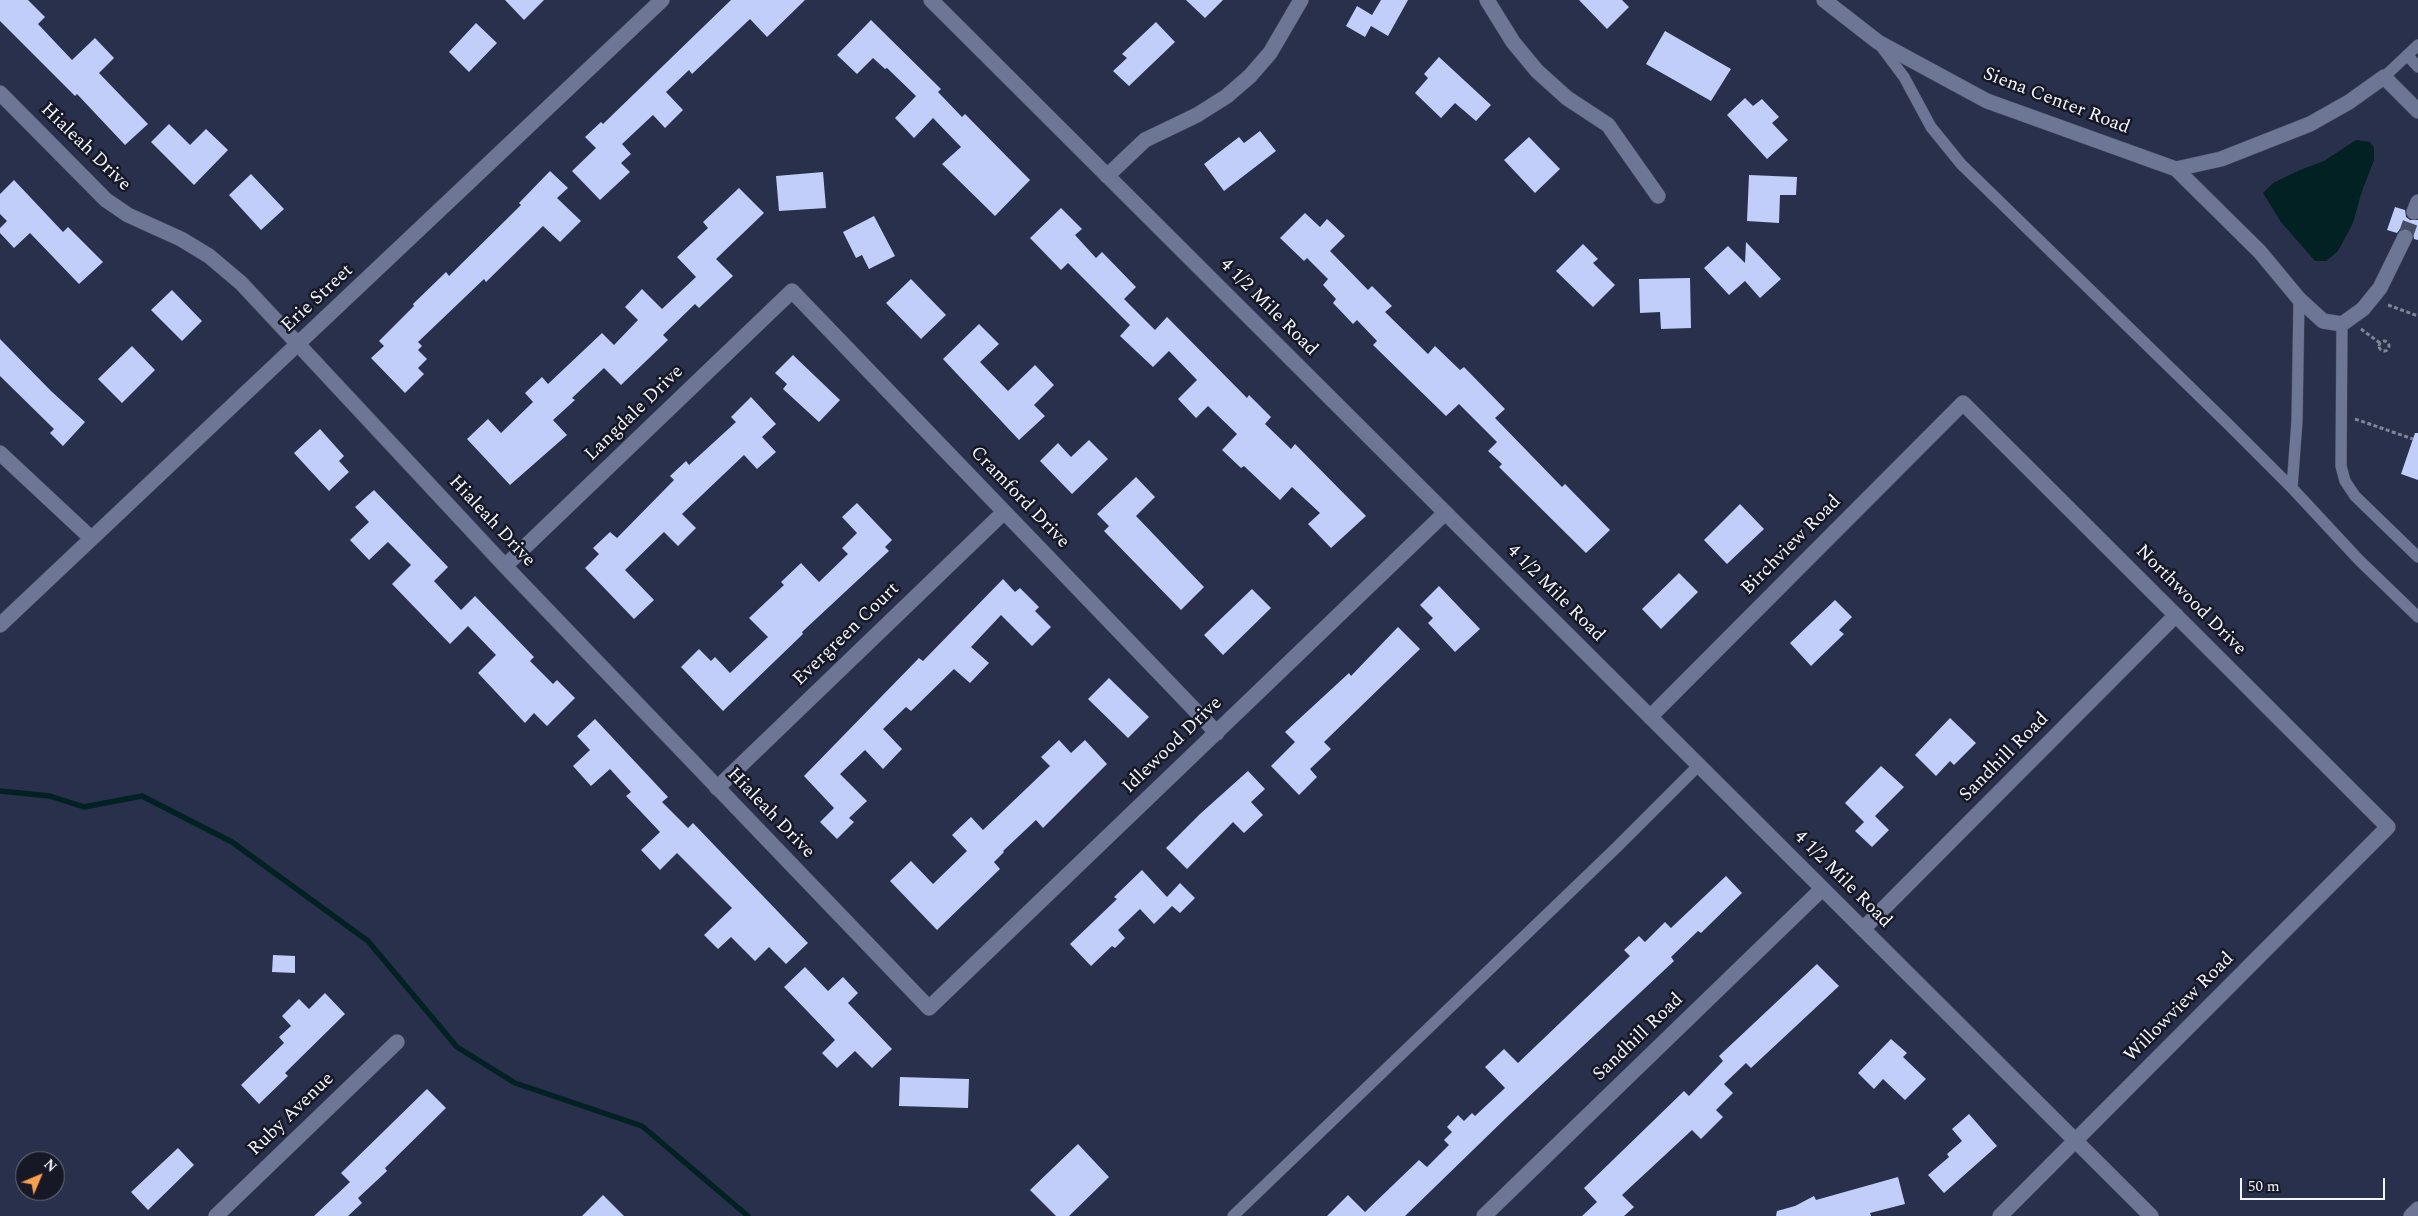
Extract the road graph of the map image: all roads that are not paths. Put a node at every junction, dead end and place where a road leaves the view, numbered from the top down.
1 (662, 0) edge
2 (931, 0) edge
3 (1301, 0) edge
4 (1487, 0) edge
5 (1824, 0) edge
6 (1878, 42) junction
7 (2418, 46) edge
8 (2407, 55) junction
9 (2418, 67) edge
10 (2384, 77) junction
11 (0, 93) edge
12 (2418, 111) edge
13 (2176, 169) junction
14 (1107, 176) junction
15 (1658, 196) dead end
16 (2405, 237) tunnel mouth
17 (792, 291) joint
18 (2299, 299) junction
19 (2342, 324) junction
20 (298, 345) junction
21 (1963, 403) joint
22 (0, 453) edge
23 (2292, 488) junction
24 (1004, 512) junction
25 (1445, 513) junction
26 (91, 538) junction
27 (2418, 557) edge
28 (505, 566) junction
29 (2176, 615) junction
30 (2418, 617) edge
31 (0, 625) edge
32 (1650, 717) junction
33 (1217, 733) junction
34 (1698, 766) junction
35 (717, 788) junction
36 (2388, 827) joint
37 (1822, 889) junction
38 (1863, 929) junction
39 (929, 1008) joint
40 (397, 1042) dead end
41 (2075, 1141) junction
42 (2418, 1210) edge
43 (216, 1216) edge
44 (1232, 1216) edge
45 (1484, 1216) edge
46 (2000, 1216) edge
47 (2150, 1216) edge
48 (2411, 1216) edge

1 - 20 street, Erie Street
2 - 14 street, 4 1/2 Mile Road
3 - 14 street
4 - 15 street
5 - 6 street, Siena Center Road
6 - 13 street, Siena Center Road
6 - 23 lane
7 - 8 lane
8 - 9 lane
8 - 10 lane
10 - 12 street
10 - 13 street
11 - 20 street, Hialeah Drive
13 - 18 street, Siena Center Road
14 - 25 street, 4 1/2 Mile Road
16 - 19 street
17 - 24 street, Cramford Drive
17 - 28 street, Langdale Drive
18 - 19 street, Siena Center Road
18 - 23 lane
19 - 27 lane
20 - 26 street, Erie Street
20 - 28 street, Hialeah Drive
21 - 29 street, Northwood Drive
21 - 32 street, Birchview Road
22 - 26 street
23 - 30 lane
24 - 33 street, Cramford Drive
24 - 35 street, Evergreen Court
25 - 32 street, 4 1/2 Mile Road
25 - 33 street, Idlewood Drive
26 - 31 street, Erie Street
28 - 35 street, Hialeah Drive
29 - 36 street, Northwood Drive
29 - 38 street, Sandhill Road
32 - 34 street, 4 1/2 Mile Road
33 - 39 street, Idlewood Drive
34 - 37 street, 4 1/2 Mile Road
34 - 44 lane
35 - 39 street, Hialeah Drive
36 - 41 street, Willowview Road
37 - 38 street, 4 1/2 Mile Road
37 - 45 street, Sandhill Road
38 - 41 street, 4 1/2 Mile Road
40 - 43 street, Ruby Avenue
41 - 46 street, Willowview Road
41 - 47 street, 4 1/2 Mile Road
42 - 48 street

